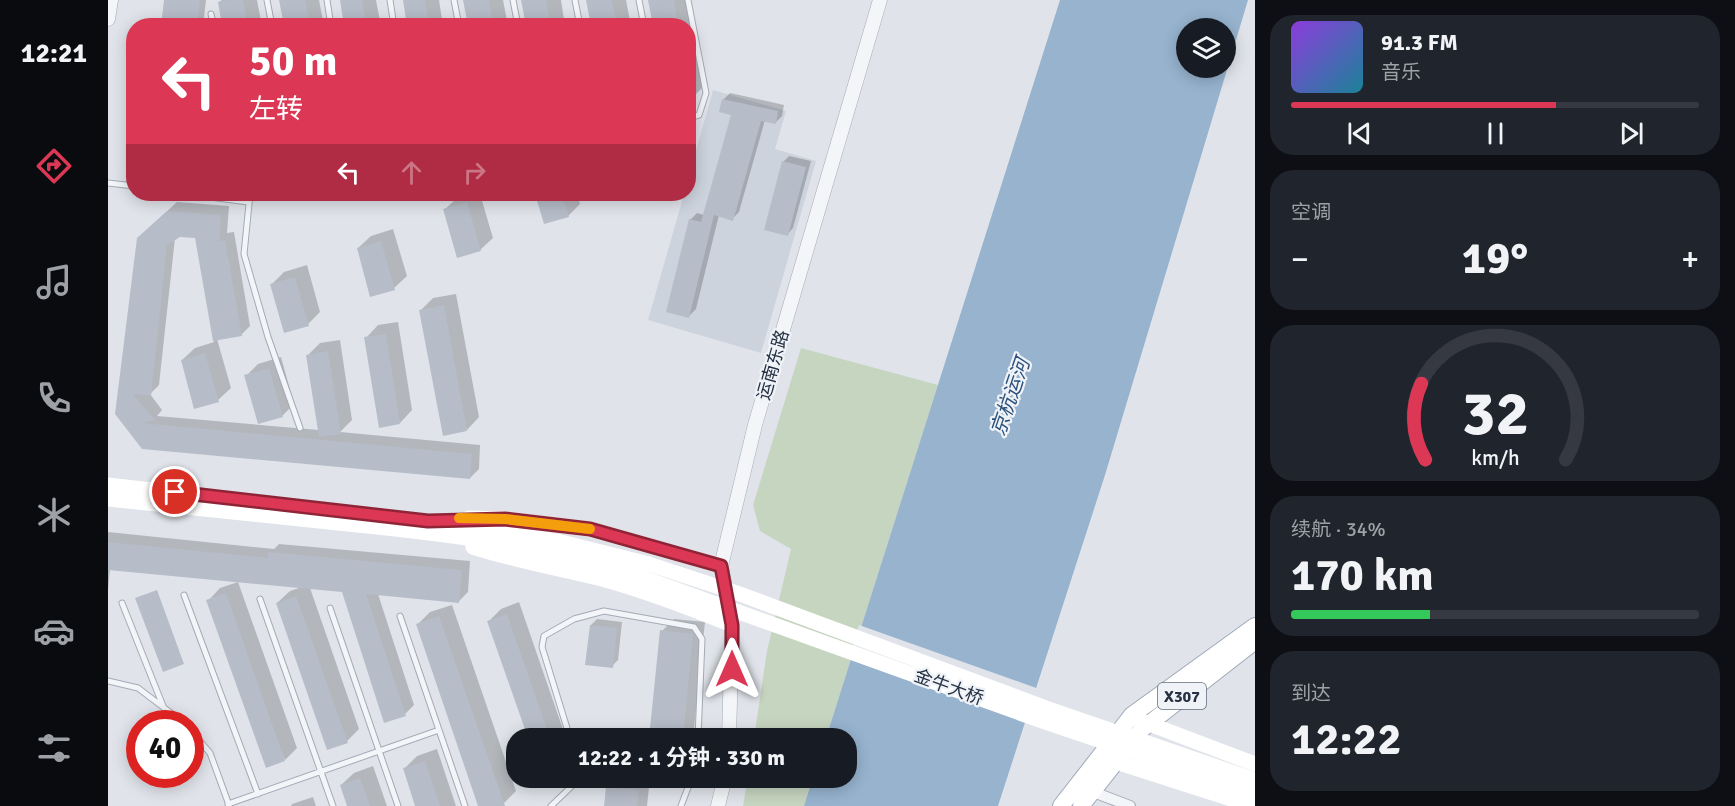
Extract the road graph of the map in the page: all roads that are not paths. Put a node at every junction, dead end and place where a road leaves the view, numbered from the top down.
1 (111, 0) edge
2 (267, 0) edge
3 (327, 0) edge
4 (390, 0) edge
5 (454, 0) edge
6 (513, 0) edge
7 (575, 0) edge
8 (639, 0) edge
9 (688, 0) edge
10 (880, 0) edge
11 (212, 14) dead end
12 (213, 18) edge
13 (270, 18) edge
14 (330, 18) edge
15 (393, 18) edge
16 (457, 18) edge
17 (516, 18) edge
18 (578, 18) edge
19 (642, 18) edge
20 (691, 18) edge
21 (108, 19) edge
22 (696, 41) edge
23 (696, 116) edge
24 (108, 183) edge
25 (126, 185) edge
26 (240, 201) edge
27 (248, 202) joint
28 (300, 428) dead end
29 (108, 485) edge
30 (108, 499) edge
31 (428, 527) junction
32 (721, 566) junction
33 (646, 571) junction
34 (184, 595) dead end
35 (260, 599) dead end
36 (122, 603) dead end
37 (330, 608) dead end
38 (400, 616) dead end
39 (732, 625) junction
40 (1255, 626) edge
41 (1255, 641) edge
42 (108, 681) edge
43 (163, 706) junction
44 (168, 710) edge
45 (1132, 715) junction
46 (1150, 723) junction
47 (567, 728) edge
48 (698, 728) edge
49 (729, 728) edge
50 (439, 730) junction
51 (204, 746) edge
52 (379, 751) junction
53 (1255, 758) edge
54 (1109, 761) junction
55 (1255, 764) edge
56 (321, 771) junction
57 (1255, 780) edge
58 (570, 788) edge
59 (688, 788) edge
60 (722, 788) edge
61 (1084, 788) junction
62 (1255, 793) edge
63 (258, 794) junction
64 (228, 805) edge
65 (333, 806) edge
66 (398, 806) edge
67 (465, 806) edge
68 (551, 806) edge
69 (681, 806) edge
70 (718, 806) edge
71 (1062, 806) edge
72 (1081, 806) edge
73 (1130, 806) edge
74 (1238, 806) edge
75 (1253, 806) edge

1 - 21 street
2 - 13 lane
3 - 14 lane
4 - 15 lane
5 - 16 lane
6 - 17 lane
7 - 18 lane
8 - 19 lane
9 - 20 lane
10 - 32 street, 运南东路
11 - 12 lane
22 - 23 lane
24 - 25 lane
26 - 27 lane
27 - 28 lane
29 - 31 main road
30 - 31 main road
31 - 32 main road
31 - 33 main road
31 - 39 main road
32 - 39 street, 运南东路
33 - 57 main road, 金牛大桥, bridge
33 - 62 main road, 金牛大桥, bridge
34 - 63 lane
35 - 56 lane
36 - 43 lane
37 - 52 lane
38 - 50 lane
39 - 49 street, 运南东路
40 - 45 main road, X307
41 - 46 main road, X307
42 - 43 lane
43 - 44 lane
45 - 46 main road
45 - 54 main road, X307
46 - 53 main road
46 - 54 main road, X307
46 - 55 main road
47 - 48 lane
50 - 52 lane
50 - 67 lane
51 - 64 lane
52 - 56 lane
52 - 66 lane
54 - 61 main road, X307
54 - 74 main road
54 - 75 main road
56 - 63 lane
56 - 65 lane
58 - 68 lane
59 - 69 lane
60 - 70 street
61 - 71 main road, X307
61 - 72 main road, X307
61 - 73 street
63 - 64 lane

